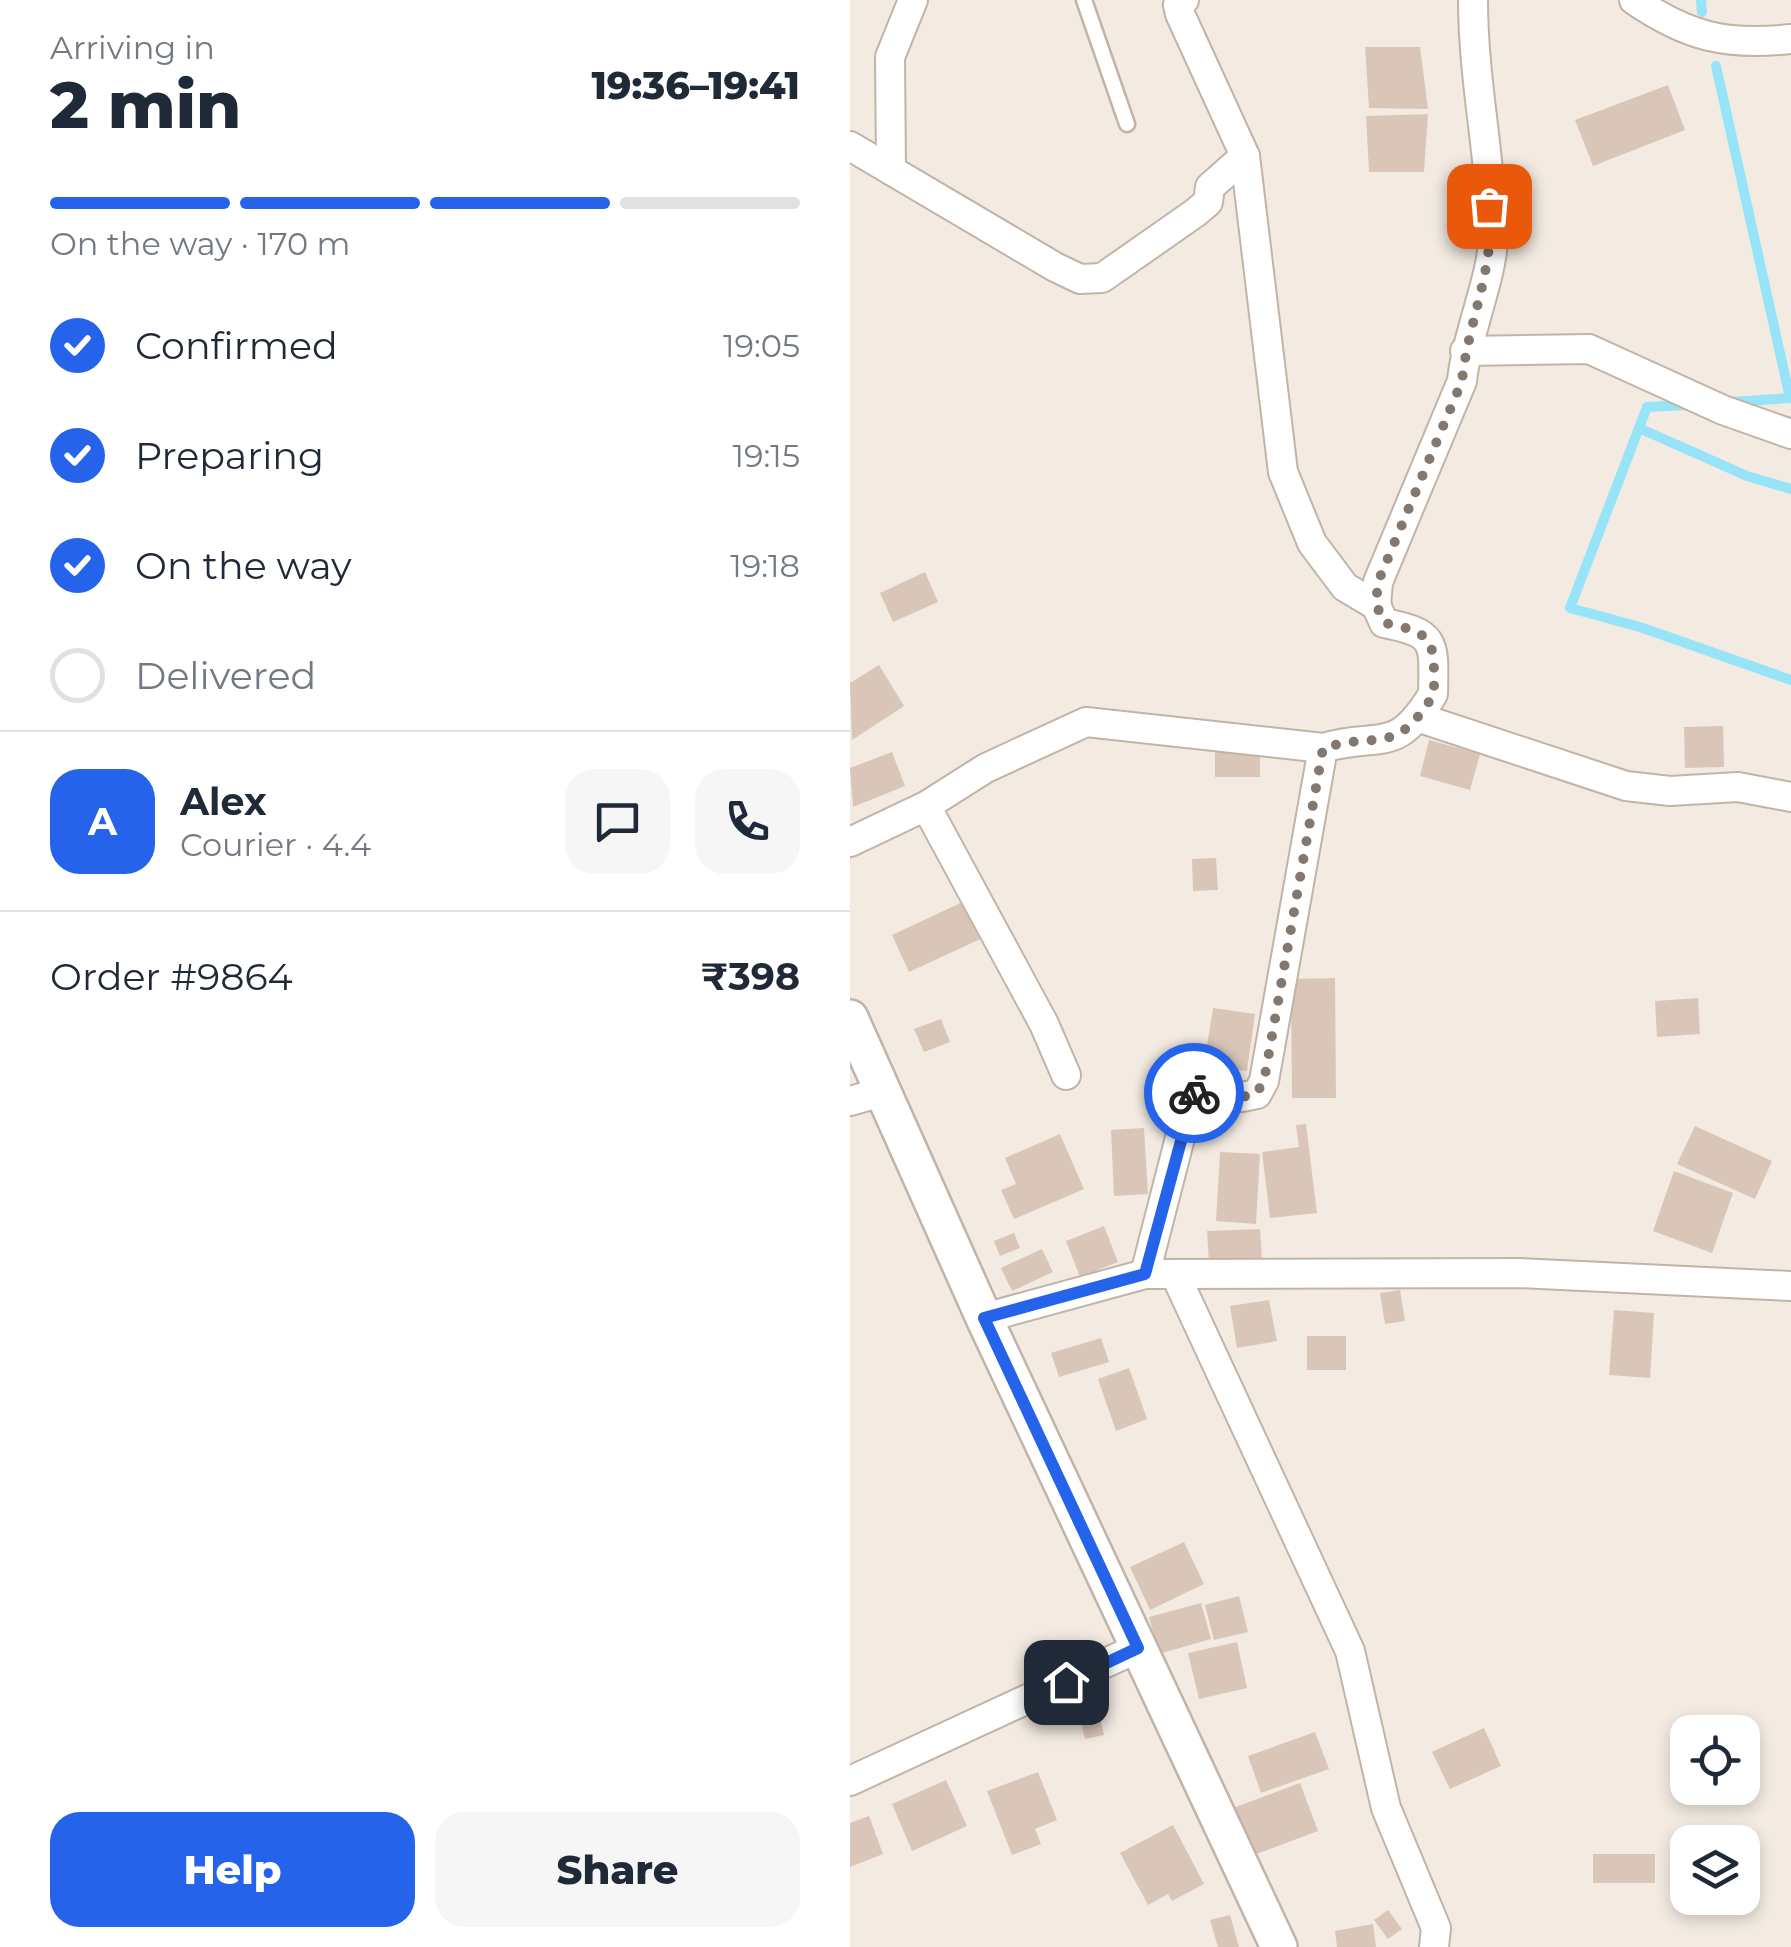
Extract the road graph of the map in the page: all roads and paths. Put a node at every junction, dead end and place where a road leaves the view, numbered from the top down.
1 (913, 0) edge
2 (1084, 0) edge
3 (1184, 0) edge
4 (1473, 0) edge
5 (1634, 0) edge
6 (1791, 39) edge
7 (1127, 124) dead end
8 (850, 146) edge
9 (1245, 156) junction
10 (891, 170) junction
11 (1465, 351) junction
12 (1791, 434) edge
13 (1377, 606) junction
14 (1417, 717) junction
15 (1323, 748) junction
16 (1791, 797) edge
17 (926, 806) junction
18 (850, 842) edge
19 (850, 1018) edge
20 (1066, 1076) dead end
21 (866, 1097) edge
22 (1145, 1274) junction
23 (1175, 1274) junction
24 (1791, 1286) edge
25 (984, 1318) junction
26 (1138, 1648) junction
27 (850, 1780) edge
28 (1279, 1947) edge
29 (1434, 1947) edge

1 - 10 street
2 - 7 lane
3 - 9 street
4 - 11 street
5 - 6 street
8 - 10 street
9 - 10 street
9 - 13 street
11 - 12 street
11 - 13 street
13 - 14 street
14 - 15 street
14 - 16 street
15 - 17 street
15 - 22 street
17 - 18 street
17 - 20 street
19 - 21 street
21 - 25 street
22 - 23 street
22 - 25 street
23 - 24 street
23 - 29 street
25 - 26 street
26 - 27 street
26 - 28 street

